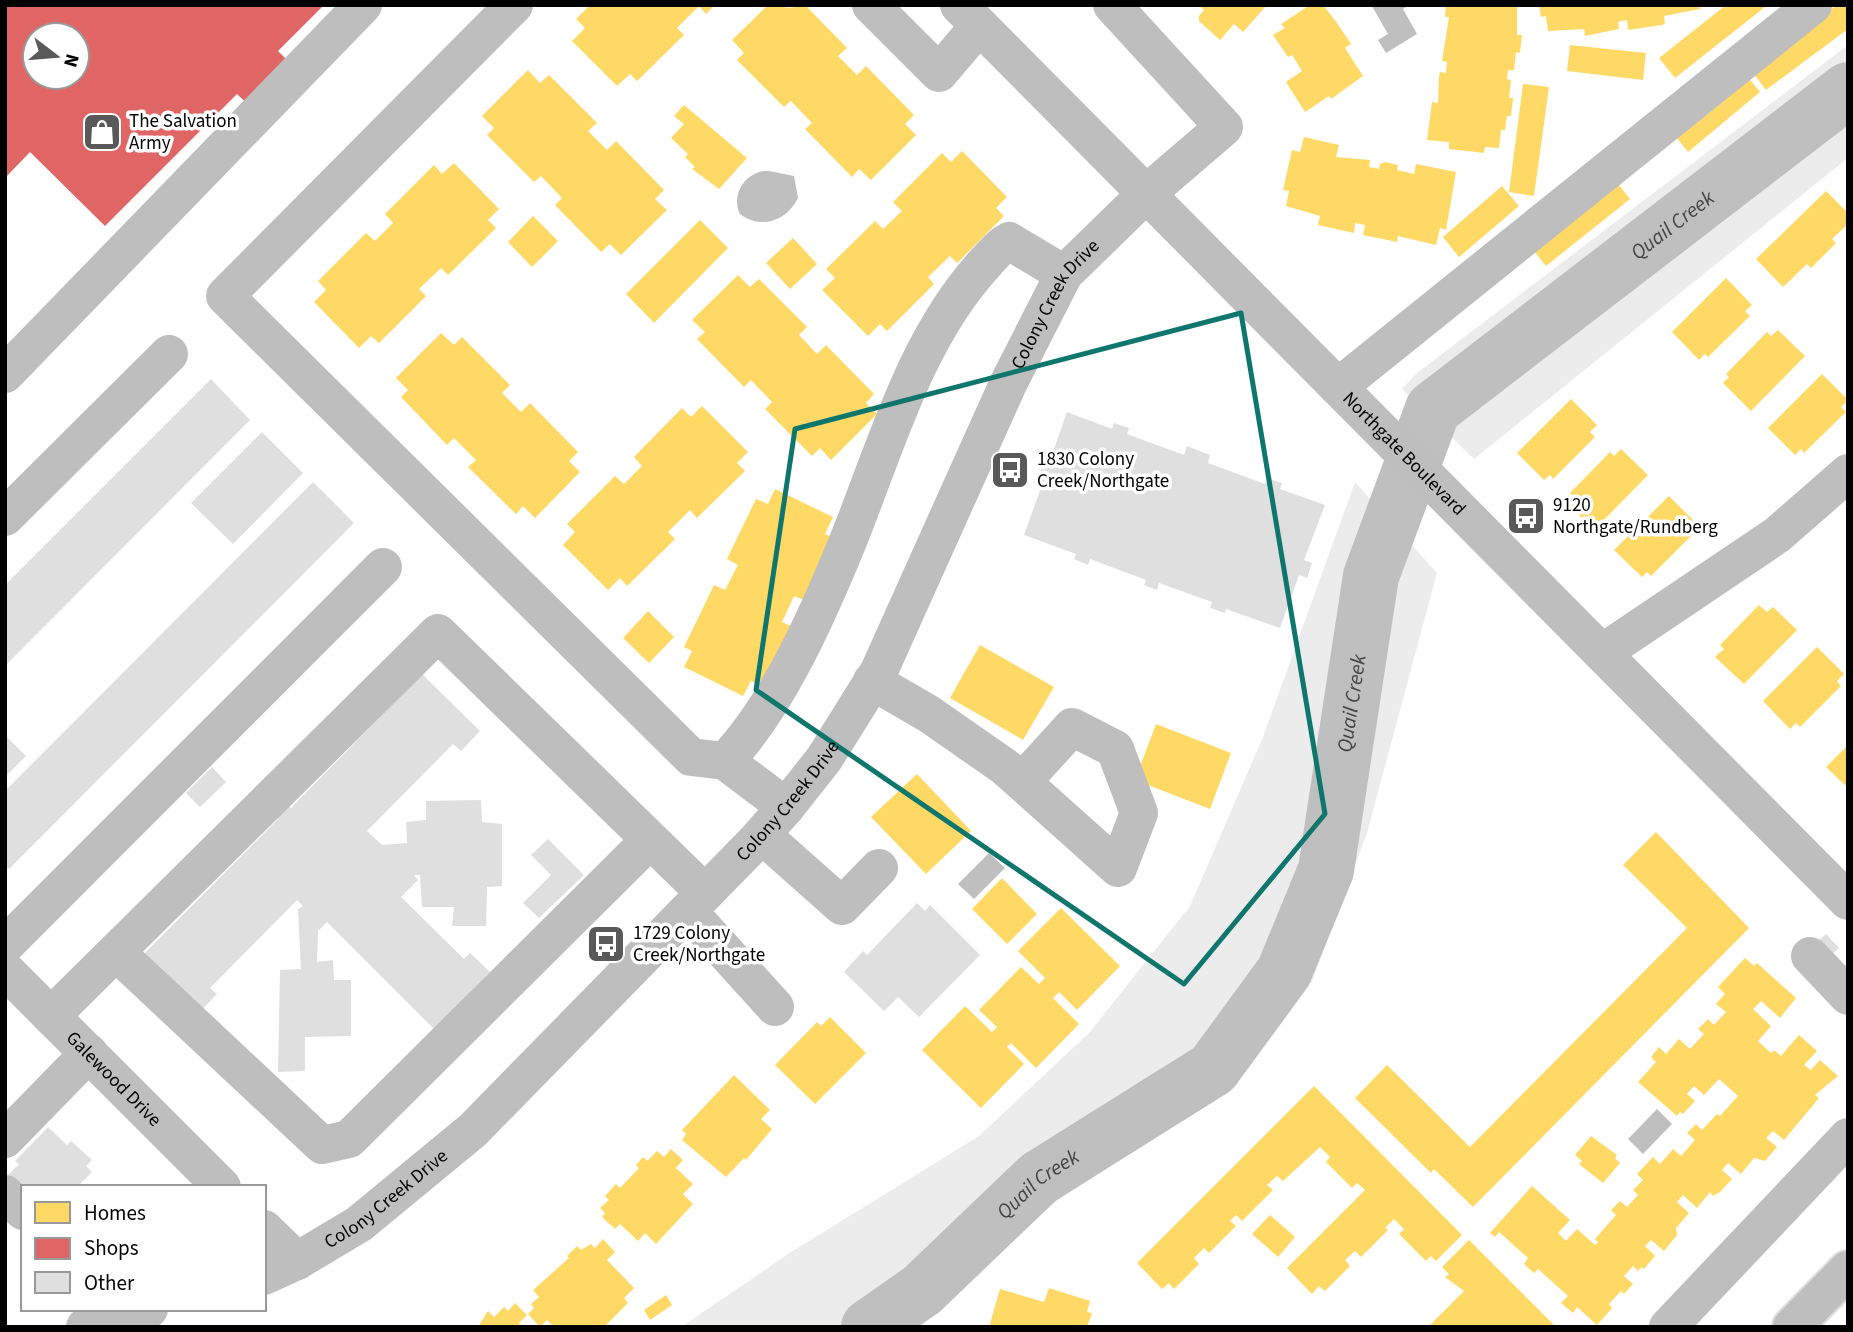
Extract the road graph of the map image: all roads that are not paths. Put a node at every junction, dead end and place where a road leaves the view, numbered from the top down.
1 (363, 5) edge
2 (513, 5) edge
3 (871, 5) edge
4 (1112, 5) edge
5 (1813, 5) edge
6 (969, 16) edge
7 (1146, 194) junction
8 (1063, 274) junction
9 (169, 354) dead end
10 (5, 374) edge
11 (1338, 387) junction
12 (1848, 473) edge
13 (5, 517) edge
14 (383, 567) dead end
15 (1602, 653) junction
16 (872, 681) junction
17 (725, 761) junction
18 (1022, 782) dead end
19 (774, 821) junction
20 (650, 840) junction
21 (879, 868) dead end
22 (1844, 890) edge
23 (696, 902) junction
24 (5, 945) edge
25 (117, 953) junction
26 (1810, 956) dead end
27 (5, 970) edge
28 (1848, 996) edge
29 (775, 1007) dead end
30 (51, 1016) junction
31 (89, 1053) junction
32 (1848, 1137) edge
33 (5, 1139) edge
34 (220, 1185) edge
35 (5, 1194) edge
36 (21, 1209) edge
37 (266, 1233) edge
38 (280, 1268) edge
39 (1848, 1270) edge
40 (1668, 1327) edge
41 (1792, 1327) edge

1 - 10 street
2 - 17 street
3 - 6 street
4 - 7 street, Colony Creek Drive
5 - 11 street
6 - 7 street, Northgate Boulevard
7 - 8 street, Colony Creek Drive
7 - 11 street, Northgate Boulevard
8 - 16 street, Colony Creek Drive
8 - 17 street
9 - 13 street
11 - 15 street, Northgate Boulevard
12 - 15 street
14 - 24 street
15 - 22 street, Northgate Boulevard
16 - 18 street
16 - 19 street, Colony Creek Drive
17 - 19 street
19 - 21 street
19 - 23 street, Colony Creek Drive
20 - 23 street
20 - 25 street
20 - 25 street
23 - 29 street
23 - 38 street, Colony Creek Drive
25 - 30 street
26 - 28 street
27 - 30 street, Galewood Drive
30 - 31 street, Galewood Drive
31 - 33 street
31 - 34 street, Galewood Drive
32 - 40 street
35 - 36 street
37 - 38 street
39 - 41 street

